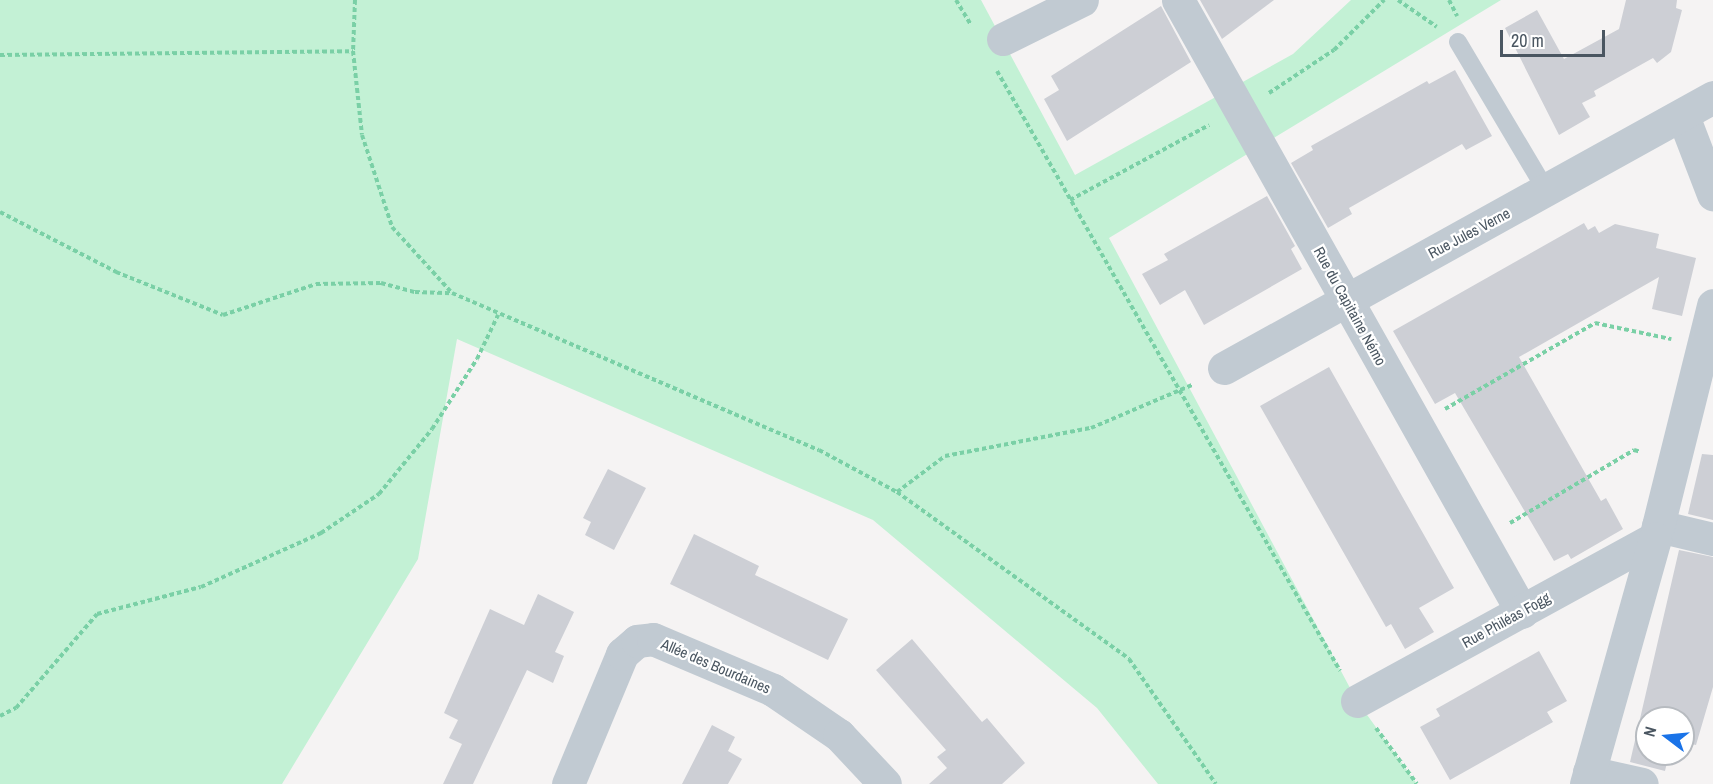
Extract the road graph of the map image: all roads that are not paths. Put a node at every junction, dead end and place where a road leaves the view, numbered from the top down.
1 (1082, 0) edge
2 (1179, 0) edge
3 (1458, 42) road end
4 (989, 44) road end
5 (1713, 97) edge
6 (1683, 116) junction
7 (1547, 192) junction
8 (1713, 194) edge
9 (1347, 299) junction
10 (1713, 305) edge
11 (1224, 368) dead end
12 (1656, 532) junction
13 (1713, 539) edge
14 (1521, 612) junction
15 (1357, 702) road end
16 (1587, 778) edge
17 (568, 784) edge
18 (885, 784) edge
19 (1642, 784) edge

1 - 4 street
2 - 9 street, Rue du Capitaine Némo
3 - 7 lane
5 - 6 street, Rue Jules Verne
6 - 7 street, Rue Jules Verne
6 - 8 street
7 - 9 street, Rue Jules Verne
9 - 11 street, Rue Jules Verne
9 - 14 street, Rue du Capitaine Némo
10 - 12 street
12 - 13 street
12 - 14 street, Rue Philéas Fogg
12 - 16 street
14 - 15 street, Rue Philéas Fogg
16 - 19 street
17 - 18 street, Allée des Bourdaines

